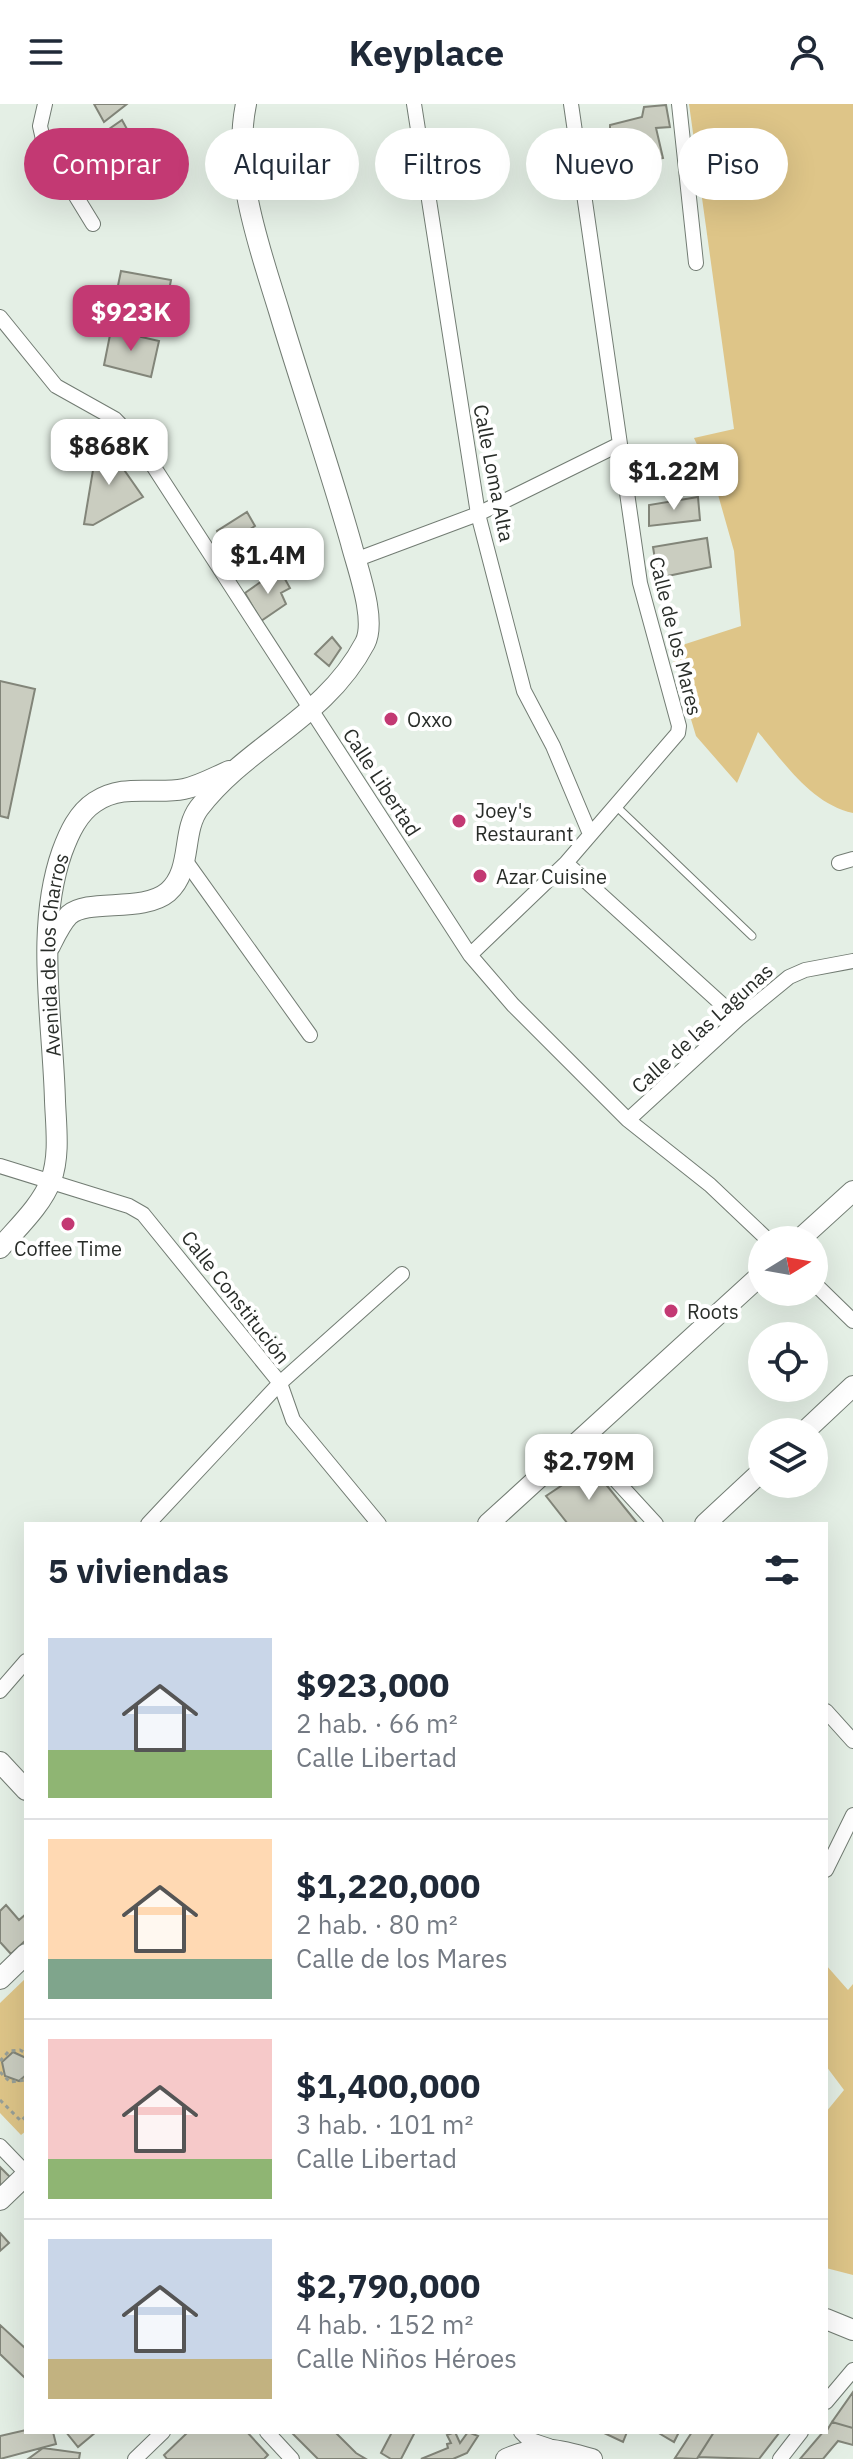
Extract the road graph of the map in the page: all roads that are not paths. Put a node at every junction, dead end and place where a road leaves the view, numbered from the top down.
1 (45, 104) edge
2 (246, 104) edge
3 (414, 104) edge
4 (571, 104) edge
5 (679, 104) edge
6 (93, 224) dead end
7 (696, 263) dead end
8 (0, 317) edge
9 (620, 444) junction
10 (478, 514) junction
11 (355, 560) junction
12 (312, 711) junction
13 (237, 768) junction
14 (616, 806) junction
15 (590, 834) junction
16 (185, 860) junction
17 (566, 863) junction
18 (752, 936) dead end
19 (50, 946) junction
20 (470, 955) junction
21 (853, 961) edge
22 (738, 1019) junction
23 (310, 1035) dead end
24 (628, 1120) junction
25 (0, 1166) edge
26 (51, 1181) junction
27 (853, 1191) edge
28 (753, 1226) edge
29 (814, 1226) edge
30 (0, 1248) edge
31 (402, 1274) dead end
32 (748, 1287) edge
33 (828, 1297) edge
34 (853, 1321) edge
35 (280, 1383) junction
36 (853, 1386) edge
37 (819, 1418) edge
38 (578, 1439) junction
39 (748, 1484) edge
40 (150, 1522) edge
41 (377, 1522) edge
42 (490, 1522) edge
43 (654, 1522) edge
44 (707, 1522) edge
45 (24, 1663) edge
46 (0, 1691) edge
47 (828, 1713) edge
48 (853, 1741) edge
49 (0, 1762) edge
50 (24, 1788) edge
51 (853, 1815) edge
52 (828, 1866) edge
53 (24, 1956) edge
54 (0, 1979) edge
55 (0, 2146) edge
56 (24, 2172) edge
57 (24, 2176) edge
58 (0, 2200) edge
59 (828, 2320) edge
60 (853, 2330) edge
61 (853, 2370) edge
62 (828, 2400) edge
63 (161, 2434) edge
64 (269, 2434) edge
65 (523, 2434) edge
66 (799, 2434) edge
67 (575, 2455) edge
68 (135, 2459) edge
69 (292, 2459) edge
70 (506, 2459) edge
71 (780, 2459) edge

1 - 6 street
2 - 11 street, Avenida de los Charros
3 - 10 street, Calle Loma Alta
4 - 9 street, Calle de los Mares
5 - 7 street
8 - 12 street, Calle Libertad
9 - 10 street
9 - 14 street, Calle de los Mares
10 - 11 street
10 - 15 street, Calle Loma Alta
11 - 12 street, Avenida de los Charros
12 - 13 street, Avenida de los Charros
12 - 20 street, Calle Libertad
13 - 16 street, Avenida de los Charros
13 - 19 street, Avenida de los Charros
14 - 15 street, Calle de los Mares
14 - 18 lane
15 - 17 street, Calle de los Mares
16 - 19 street
16 - 23 street
17 - 20 street, Calle de los Mares
17 - 22 street
19 - 26 street, Avenida de los Charros
20 - 24 street, Calle Libertad
21 - 22 street, Calle de las Lagunas
22 - 24 street, Calle de las Lagunas
24 - 28 street, Calle Libertad
25 - 26 street, Calle Constitución
26 - 30 street, Avenida de los Charros
26 - 35 street, Calle Constitución
27 - 29 street
31 - 35 street
32 - 38 street
33 - 34 street
35 - 40 street
35 - 41 street, Calle Constitución
36 - 37 street
38 - 42 street
38 - 43 street
39 - 44 street
45 - 46 street
47 - 48 street
49 - 50 street
51 - 52 street
53 - 54 street
55 - 56 street
57 - 58 street
59 - 60 street
61 - 62 street
63 - 68 street
64 - 69 street
65 - 67 street
66 - 71 street
67 - 70 street

